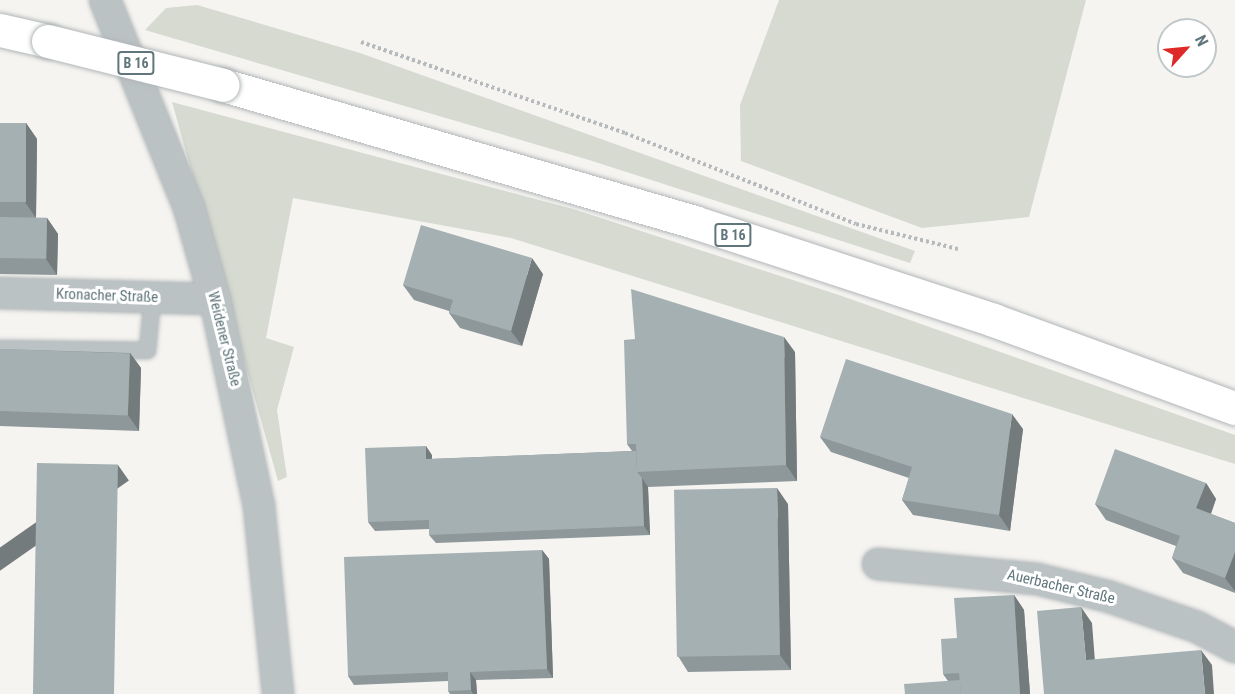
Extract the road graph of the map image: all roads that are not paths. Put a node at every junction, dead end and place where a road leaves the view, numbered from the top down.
1 (105, 0) edge
2 (0, 30) edge
3 (0, 293) edge
4 (152, 297) junction
5 (214, 299) junction
6 (0, 348) edge
7 (1235, 408) edge
8 (878, 564) dead end
9 (1235, 647) edge
10 (278, 694) edge

1 - 5 street, Weidener Straße
2 - 7 highway, B 16, bridge
3 - 4 street, Kronacher Straße
4 - 5 street, Kronacher Straße
4 - 6 lane
5 - 10 street, Weidener Straße
8 - 9 street, Auerbacher Straße

